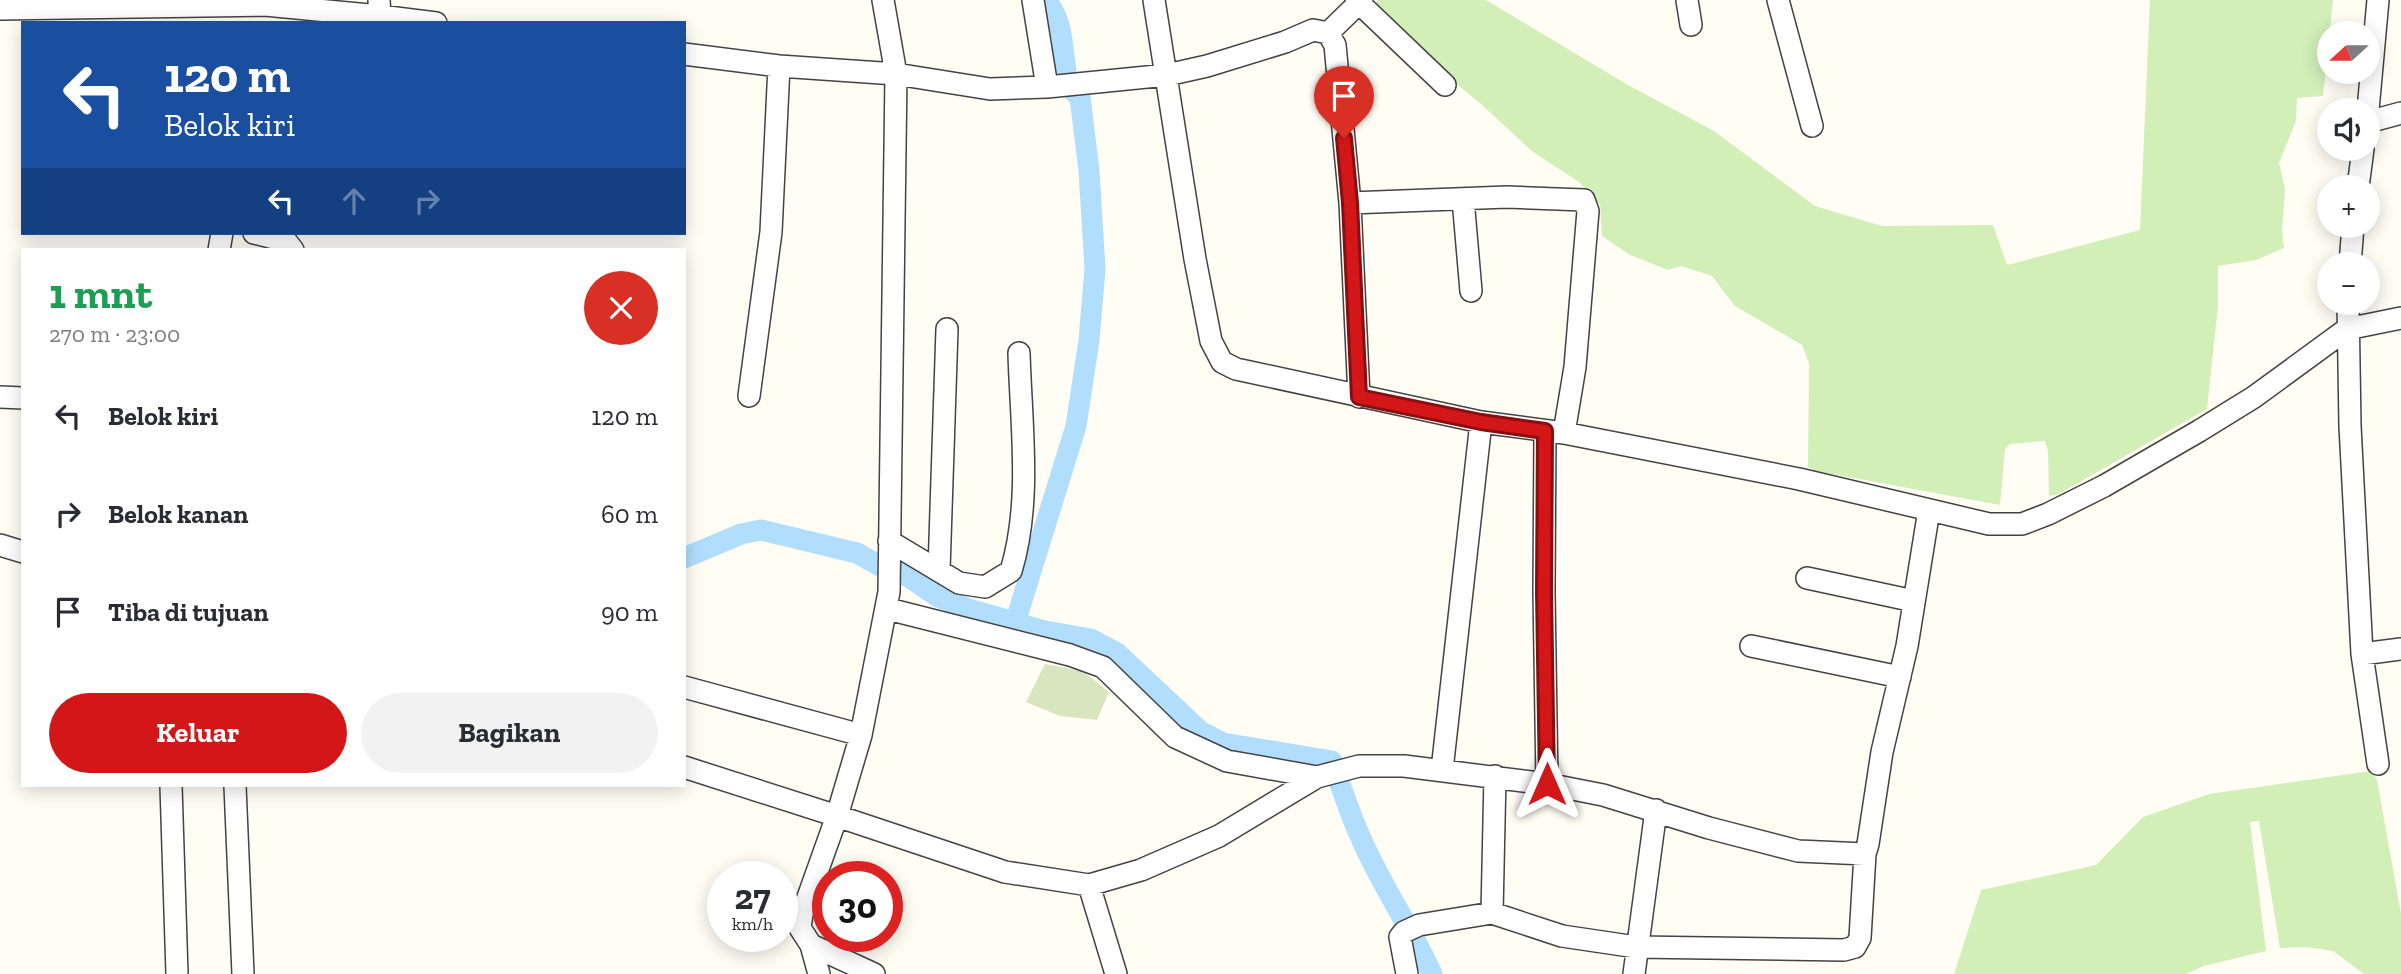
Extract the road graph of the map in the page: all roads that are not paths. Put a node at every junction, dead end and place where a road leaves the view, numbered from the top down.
1 (883, 0) edge
2 (1033, 0) edge
3 (1154, 0) edge
4 (1687, 0) edge
5 (1778, 0) edge
6 (2378, 0) edge
7 (1359, 1) edge
8 (379, 8) edge
9 (0, 9) edge
10 (264, 9) edge
11 (428, 21) edge
12 (1691, 25) dead end
13 (1328, 33) junction
14 (686, 54) edge
15 (779, 66) junction
16 (896, 74) junction
17 (1167, 75) junction
18 (1445, 85) dead end
19 (1047, 87) junction
20 (2369, 98) edge
21 (2401, 113) edge
22 (2380, 119) edge
23 (1812, 127) dead end
24 (1463, 199) junction
25 (1350, 203) junction
26 (262, 235) edge
27 (291, 248) edge
28 (1471, 291) dead end
29 (2348, 315) edge
30 (2401, 318) edge
31 (947, 329) dead end
32 (2347, 329) junction
33 (1019, 353) dead end
34 (749, 396) dead end
35 (0, 397) edge
36 (1359, 397) junction
37 (21, 398) edge
38 (1481, 422) junction
39 (1555, 432) junction
40 (1929, 510) junction
41 (0, 545) edge
42 (21, 551) edge
43 (890, 552) junction
44 (939, 570) junction
45 (1807, 578) dead end
46 (1914, 600) junction
47 (889, 601) junction
48 (1751, 646) dead end
49 (2401, 649) edge
50 (2362, 654) junction
51 (1900, 677) junction
52 (686, 688) edge
53 (861, 735) junction
54 (2378, 764) dead end
55 (686, 768) edge
56 (1442, 770) junction
57 (1327, 774) junction
58 (1495, 776) junction
59 (1547, 784) junction
60 (171, 787) edge
61 (235, 787) edge
62 (1656, 810) junction
63 (837, 816) junction
64 (1865, 855) junction
65 (1090, 885) junction
66 (1492, 913) junction
67 (811, 945) junction
68 (1636, 947) junction
69 (177, 974) edge
70 (243, 974) edge
71 (820, 974) edge
72 (874, 974) edge
73 (1116, 974) edge
74 (1407, 974) edge
75 (1634, 974) edge

1 - 16 street
2 - 19 street
3 - 17 street
4 - 12 street
5 - 23 street
6 - 20 street
7 - 13 street
7 - 18 street
8 - 10 street
8 - 11 street
9 - 10 street
13 - 17 street
13 - 25 street
14 - 15 street
15 - 16 street
15 - 34 street
16 - 19 street
16 - 43 street
17 - 19 street
17 - 36 street
21 - 22 street
24 - 25 street
24 - 28 street
24 - 39 street
25 - 36 street
26 - 27 street
29 - 32 street
30 - 32 street
31 - 44 street
32 - 40 street
32 - 50 street
33 - 44 street
35 - 37 street
36 - 38 street
38 - 39 street
38 - 56 street
39 - 40 street
39 - 59 street
40 - 46 street
41 - 42 street
43 - 44 street
43 - 47 street
45 - 46 street
46 - 51 street
47 - 53 street
47 - 57 street
48 - 51 street
49 - 50 street
50 - 54 street
51 - 64 street
52 - 53 street
53 - 63 street
55 - 63 street
56 - 57 street
56 - 58 street
57 - 65 street
58 - 59 street
58 - 66 street
59 - 62 street
60 - 69 street
61 - 70 street
62 - 64 street
62 - 68 street
63 - 65 street
63 - 67 street
64 - 68 street
65 - 73 street
66 - 68 street
66 - 74 street
67 - 71 street
67 - 72 street
68 - 75 street

